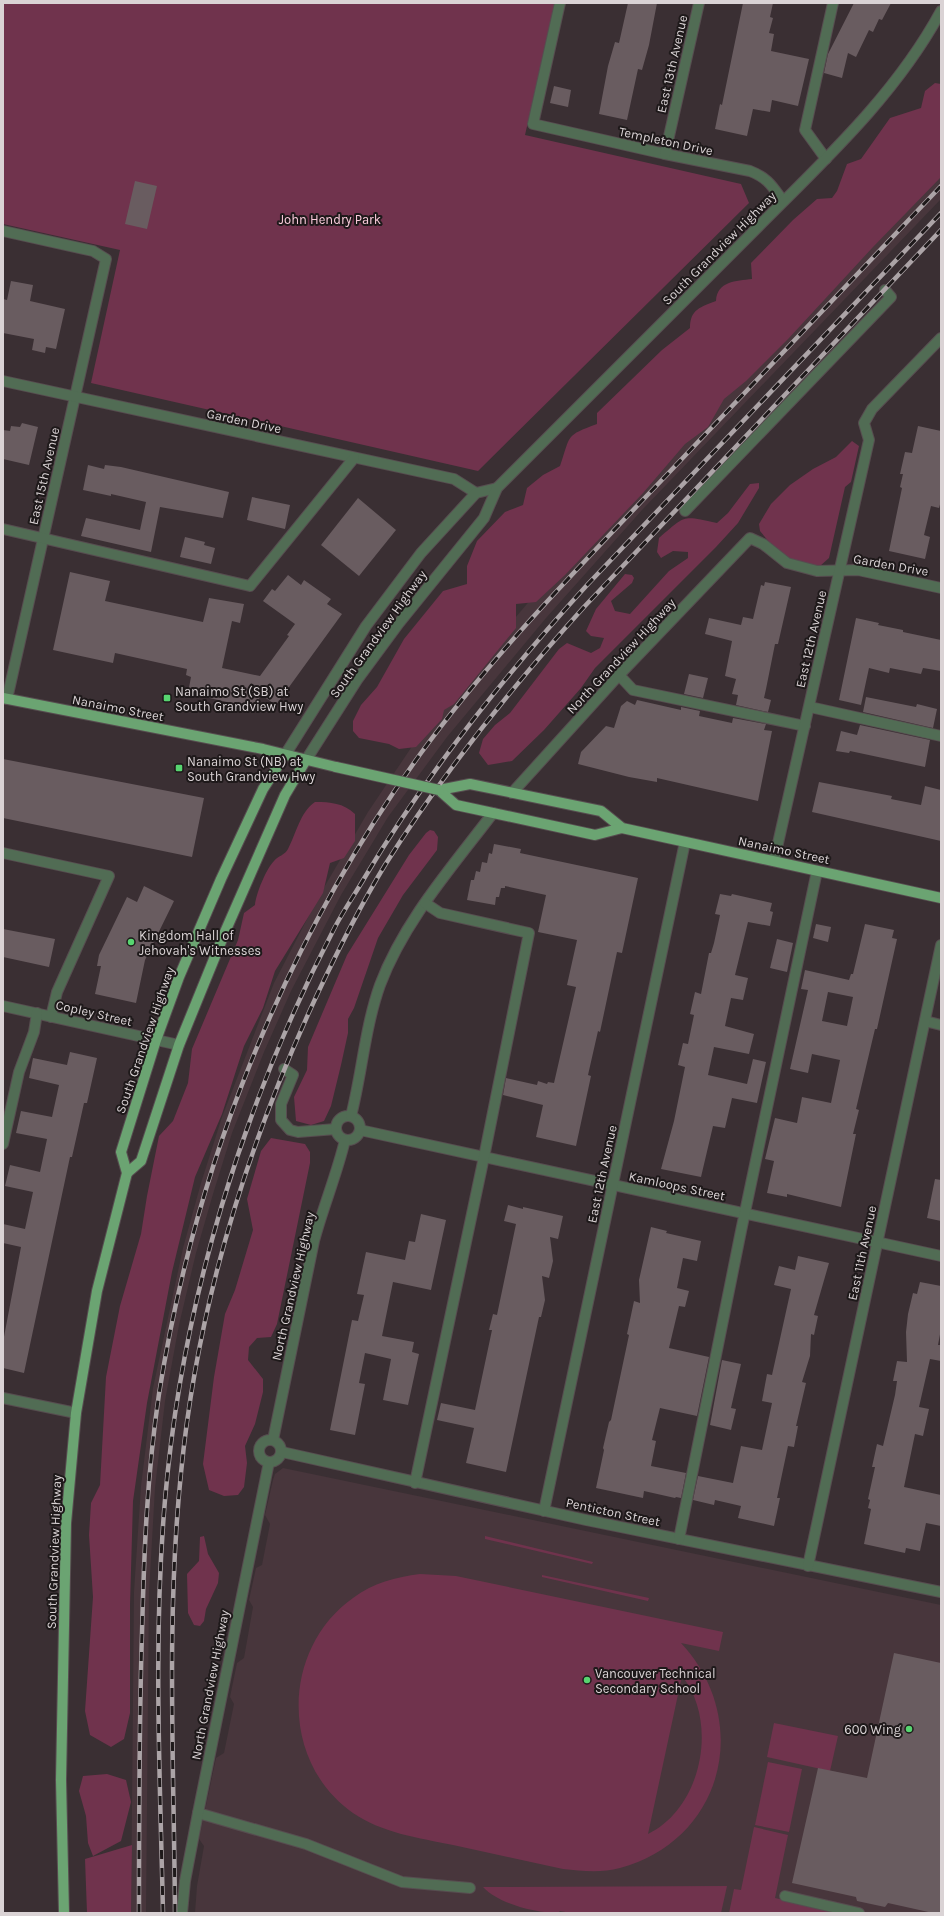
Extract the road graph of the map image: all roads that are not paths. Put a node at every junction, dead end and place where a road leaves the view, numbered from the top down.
1 (560, 3) edge
2 (699, 3) edge
3 (833, 3) edge
4 (941, 11) edge
5 (665, 154) junction
6 (826, 159) junction
7 (783, 201) junction
8 (3, 231) edge
9 (885, 290) dead end
10 (941, 338) edge
11 (3, 380) edge
12 (74, 396) junction
13 (354, 458) junction
14 (497, 488) junction
15 (476, 493) junction
16 (685, 511) dead end
17 (3, 529) edge
18 (44, 538) junction
19 (750, 538) joint
20 (840, 570) junction
21 (941, 588) edge
22 (619, 675) junction
23 (5, 699) edge
24 (810, 707) junction
25 (805, 726) junction
26 (941, 736) edge
27 (285, 755) junction
28 (306, 760) junction
29 (439, 790) junction
30 (512, 793) junction
31 (493, 813) junction
32 (622, 828) junction
33 (685, 842) junction
34 (3, 853) edge
35 (774, 861) junction
36 (817, 871) junction
37 (941, 898) edge
38 (425, 903) junction
39 (941, 945) edge
40 (3, 1006) edge
41 (37, 1014) junction
42 (51, 1017) junction
43 (925, 1021) junction
44 (941, 1025) edge
45 (156, 1040) junction
46 (180, 1045) junction
47 (284, 1068) dead end
48 (351, 1116) junction
49 (336, 1129) junction
50 (360, 1130) junction
51 (345, 1140) junction
52 (3, 1144) edge
53 (484, 1157) junction
54 (127, 1173) junction
55 (613, 1186) junction
56 (744, 1213) junction
57 (878, 1242) junction
58 (941, 1256) edge
59 (3, 1398) edge
60 (76, 1413) junction
61 (273, 1440) junction
62 (282, 1452) junction
63 (269, 1462) junction
64 (415, 1483) junction
65 (544, 1511) junction
66 (679, 1539) junction
67 (808, 1566) junction
68 (941, 1591) edge
69 (198, 1813) junction
70 (470, 1888) dead end
71 (785, 1896) dead end
72 (64, 1913) edge
73 (182, 1913) edge
74 (859, 1913) edge

1 - 5 street, Templeton Drive
2 - 5 street, East 13th Avenue
3 - 6 street
4 - 6 street, South Grandview Highway
5 - 7 street, Templeton Drive
6 - 7 street, South Grandview Highway
7 - 14 street, South Grandview Highway
8 - 12 street, East 15th Avenue
9 - 16 street
10 - 20 street, East 12th Avenue
11 - 12 street, Garden Drive
12 - 13 street, Garden Drive
12 - 18 street, East 15th Avenue
13 - 15 street, Garden Drive
13 - 18 street
14 - 15 street
14 - 28 street, South Grandview Highway
15 - 27 street, South Grandview Highway
17 - 18 street
18 - 23 street, East 15th Avenue
19 - 20 street, Garden Drive
19 - 22 street, North Grandview Highway
20 - 21 street, Garden Drive
20 - 24 street, East 12th Avenue
22 - 25 street
22 - 30 street, North Grandview Highway
23 - 27 main road, Nanaimo Street
24 - 25 street, East 12th Avenue
24 - 26 street
25 - 35 street, East 12th Avenue
27 - 28 main road, Nanaimo Street
27 - 45 main road, South Grandview Highway
28 - 29 main road, Nanaimo Street, bridge
28 - 46 main road, South Grandview Highway
29 - 30 main road, Nanaimo Street
29 - 31 main road, Nanaimo Street
30 - 32 main road, Nanaimo Street
31 - 32 main road, Nanaimo Street
31 - 38 street
32 - 33 main road, Nanaimo Street
33 - 35 main road, Nanaimo Street
33 - 55 street, East 12th Avenue
34 - 42 street
35 - 36 main road, Nanaimo Street
36 - 37 main road, Nanaimo Street
36 - 56 street
38 - 48 street
38 - 53 street
39 - 43 street, East 11th Avenue
40 - 41 street, Copley Street
41 - 42 street, Copley Street
41 - 52 street
42 - 45 street, Copley Street
43 - 44 street
43 - 57 street, East 11th Avenue
45 - 46 street, Copley Street
45 - 54 main road, South Grandview Highway
46 - 54 main road, South Grandview Highway
47 - 49 street
48 - 49 street
48 - 50 street
49 - 51 street
50 - 51 street
50 - 53 street, Kamloops Street
51 - 61 street, North Grandview Highway
53 - 55 street, Kamloops Street
53 - 64 street
54 - 60 main road, South Grandview Highway
55 - 56 street, Kamloops Street
55 - 65 street, East 12th Avenue
56 - 57 street, Kamloops Street
56 - 66 street
57 - 58 street, Kamloops Street
57 - 67 street, East 11th Avenue
59 - 60 street
60 - 72 main road, South Grandview Highway
61 - 62 street
61 - 63 street
62 - 63 street
62 - 64 street, Penticton Street
63 - 69 street, North Grandview Highway
64 - 65 street, Penticton Street
65 - 66 street, Penticton Street
66 - 67 street, Penticton Street
67 - 68 street, Penticton Street
69 - 70 street
69 - 73 street, North Grandview Highway
71 - 74 street

